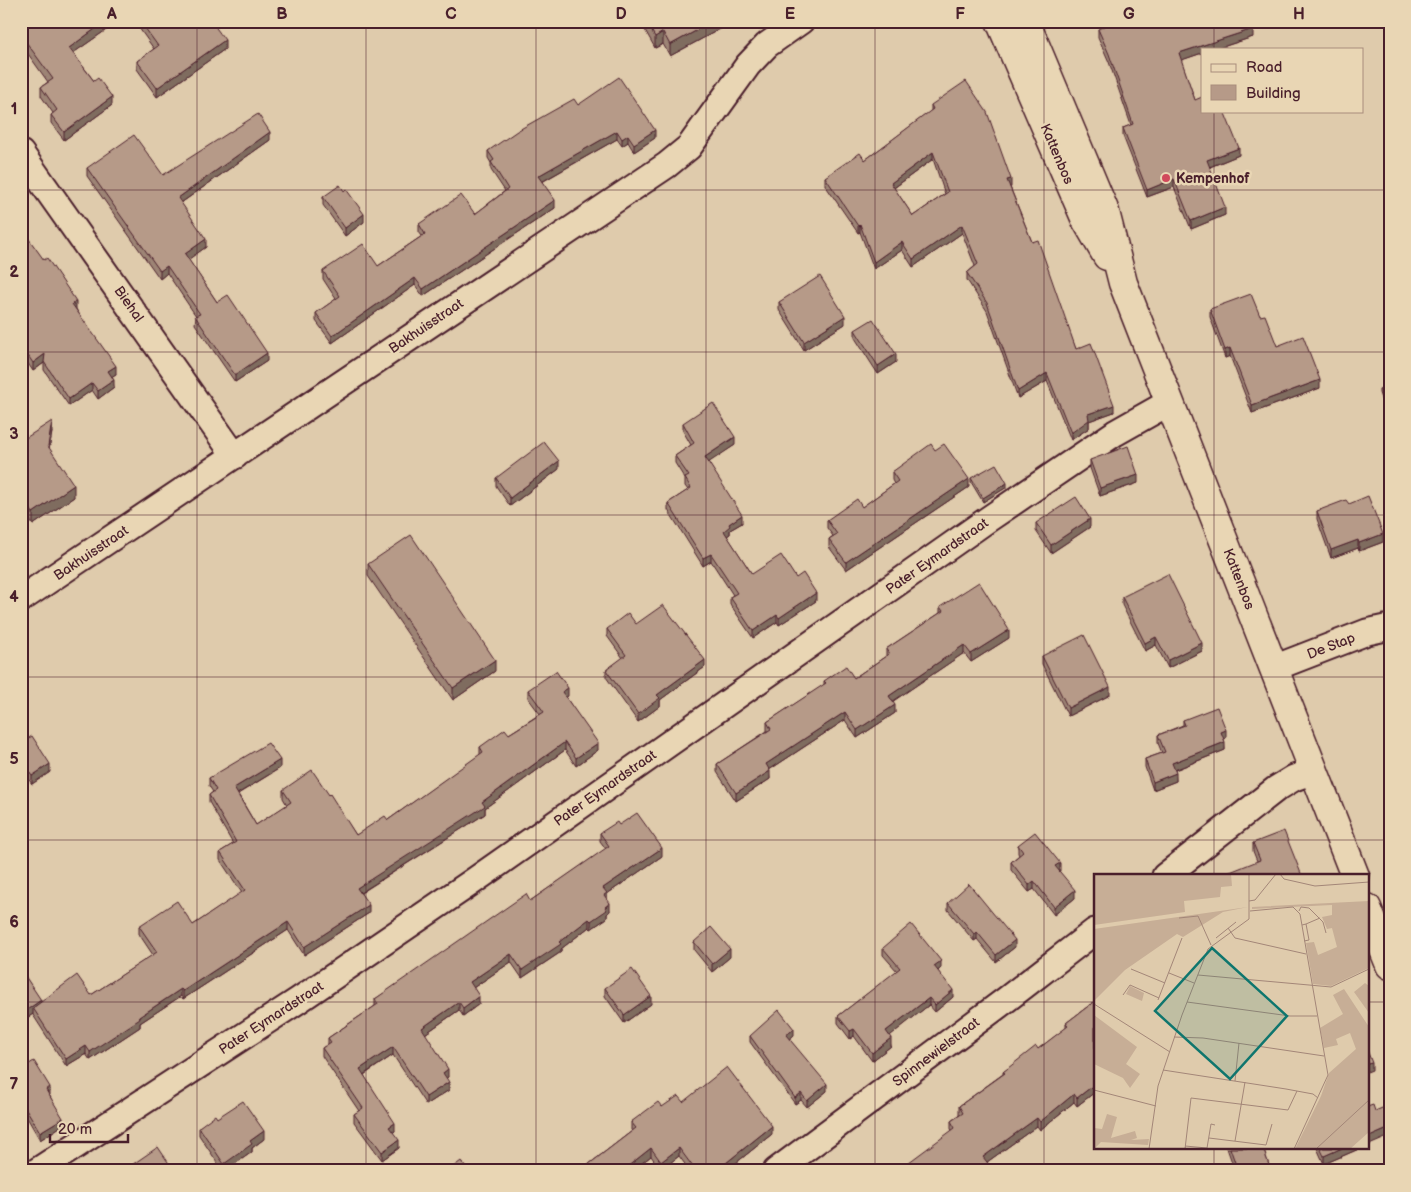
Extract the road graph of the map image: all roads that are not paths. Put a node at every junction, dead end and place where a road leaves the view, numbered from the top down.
1 (801, 21) edge
2 (1000, 21) edge
3 (1025, 21) edge
4 (21, 152) edge
5 (1122, 283) junction
6 (1170, 402) junction
7 (235, 456) junction
8 (21, 599) edge
9 (1390, 627) edge
10 (1274, 668) junction
11 (1314, 771) junction
12 (1168, 874) edge
13 (1354, 874) edge
14 (1368, 910) edge
15 (1094, 931) edge
16 (1390, 965) edge
17 (37, 1171) edge
18 (776, 1171) edge

1 - 7 street, Bakhuisstraat
2 - 5 main road, Kattenbos
3 - 5 main road, Kattenbos
4 - 7 street, Biehal
5 - 6 main road, Kattenbos
6 - 10 main road, Kattenbos
6 - 17 street, Pater Eymardstraat
7 - 8 street, Bakhuisstraat
9 - 10 street, De Stap
10 - 11 main road, Kattenbos
11 - 12 street
11 - 13 main road, Kattenbos
14 - 16 main road
15 - 18 street, Spinnewielstraat

